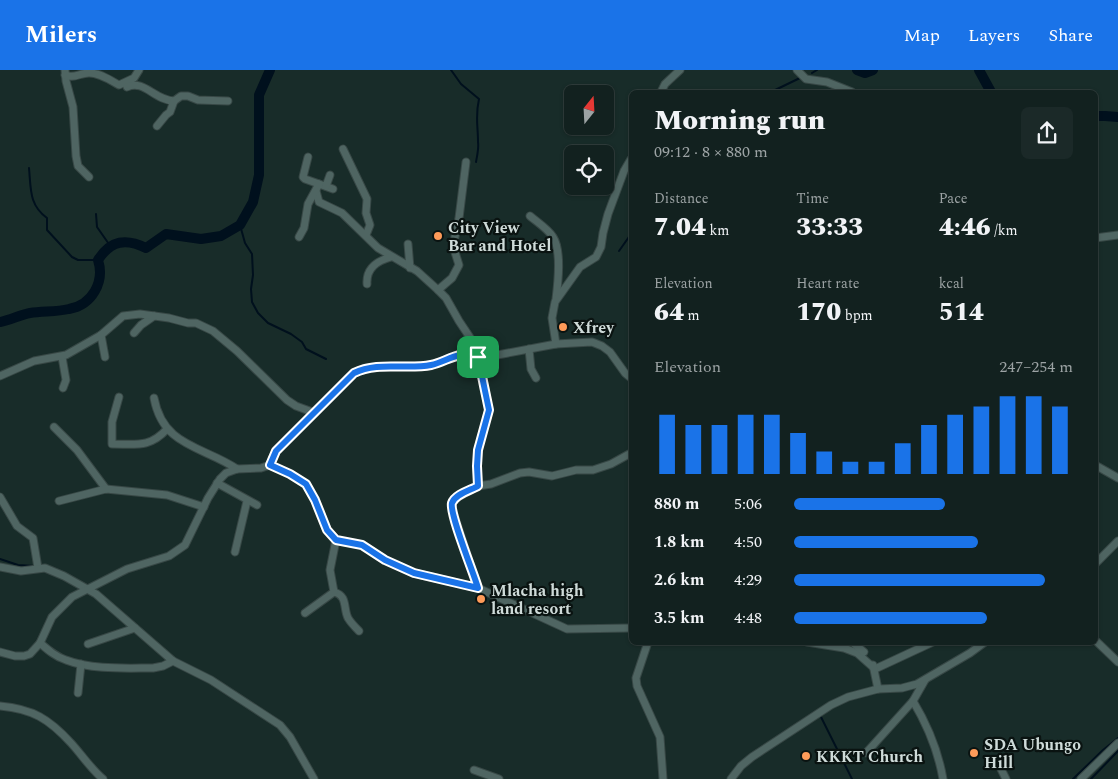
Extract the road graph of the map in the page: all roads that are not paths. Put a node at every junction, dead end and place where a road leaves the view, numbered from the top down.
1 (139, 70) edge
2 (680, 70) edge
3 (797, 70) edge
4 (65, 73) edge
5 (119, 85) junction
6 (662, 90) edge
7 (847, 90) edge
8 (174, 101) junction
9 (228, 101) dead end
10 (157, 126) dead end
11 (342, 149) dead end
12 (308, 157) dead end
13 (466, 162) dead end
14 (629, 162) edge
15 (330, 175) dead end
16 (89, 177) dead end
17 (323, 188) junction
18 (530, 216) dead end
19 (366, 235) junction
20 (1118, 235) edge
21 (299, 237) dead end
22 (1098, 238) edge
23 (408, 244) dead end
24 (392, 257) junction
25 (410, 268) junction
26 (367, 284) dead end
27 (438, 290) junction
28 (555, 302) junction
29 (154, 316) junction
30 (134, 333) dead end
31 (101, 335) junction
32 (556, 344) junction
33 (529, 349) junction
34 (62, 357) junction
35 (104, 357) dead end
36 (478, 357) junction
37 (0, 376) edge
38 (629, 376) edge
39 (536, 378) dead end
40 (64, 388) dead end
41 (119, 397) dead end
42 (154, 398) dead end
43 (315, 413) junction
44 (54, 427) dead end
45 (167, 429) junction
46 (629, 454) edge
47 (270, 465) junction
48 (1098, 468) edge
49 (237, 469) junction
50 (1118, 478) edge
51 (217, 483) junction
52 (478, 486) junction
53 (106, 488) junction
54 (0, 497) edge
55 (59, 501) dead end
56 (247, 501) junction
57 (257, 505) dead end
58 (204, 507) junction
59 (336, 540) junction
60 (1118, 541) edge
61 (235, 552) dead end
62 (1098, 560) edge
63 (0, 567) edge
64 (38, 568) junction
65 (88, 588) junction
66 (478, 588) junction
67 (334, 592) junction
68 (306, 613) dead end
69 (136, 628) junction
70 (629, 628) edge
71 (359, 631) dead end
72 (40, 643) junction
73 (1098, 643) edge
74 (88, 644) dead end
75 (647, 645) edge
76 (826, 645) edge
77 (855, 645) edge
78 (921, 645) edge
79 (981, 645) edge
80 (0, 652) edge
81 (173, 660) junction
82 (1118, 662) edge
83 (81, 664) junction
84 (875, 669) junction
85 (925, 680) junction
86 (878, 689) junction
87 (78, 693) dead end
88 (913, 701) junction
89 (0, 706) edge
90 (1118, 743) edge
91 (866, 753) dead end
92 (474, 770) dead end
93 (1001, 770) dead end
94 (103, 779) edge
95 (314, 779) edge
96 (499, 779) edge
97 (663, 779) edge
98 (731, 779) edge
99 (943, 779) edge
100 (1006, 779) edge
101 (1081, 779) edge

1 - 5 street
2 - 6 street
3 - 7 street
4 - 5 street
4 - 16 street
5 - 8 street
8 - 9 street
8 - 10 street
11 - 19 street
12 - 17 street
13 - 27 street
14 - 28 street
15 - 17 street
17 - 19 street
17 - 21 street
18 - 28 street
19 - 24 street
20 - 22 street
23 - 25 street
24 - 25 street
24 - 26 street
25 - 27 street
27 - 36 street
28 - 32 street
29 - 30 street
29 - 31 street
29 - 43 street
31 - 34 street
31 - 35 street
32 - 33 street
32 - 38 street
33 - 36 street
33 - 39 street
34 - 37 street
34 - 40 street
36 - 43 street
36 - 52 street
41 - 45 street
42 - 45 street
43 - 47 street
44 - 53 street
45 - 49 street
46 - 52 street
47 - 49 street
47 - 59 street
48 - 50 street
49 - 51 street
51 - 56 street
51 - 58 street
52 - 66 street
53 - 55 street
53 - 58 street
54 - 64 street
56 - 57 street
56 - 61 street
58 - 65 street
59 - 66 street
59 - 67 street
60 - 62 street
63 - 64 street
64 - 65 street
65 - 69 street
65 - 72 street
66 - 70 street
67 - 68 street
67 - 71 street
69 - 74 street
69 - 81 street
72 - 80 street
72 - 83 street
73 - 82 street
75 - 97 street
76 - 84 street
77 - 84 street
78 - 84 street
79 - 85 street
81 - 83 street
81 - 95 street
83 - 87 street
84 - 86 street
85 - 86 street
85 - 88 street
86 - 98 street
88 - 91 street
88 - 99 street
89 - 94 street
90 - 101 street
92 - 96 street
93 - 100 street

